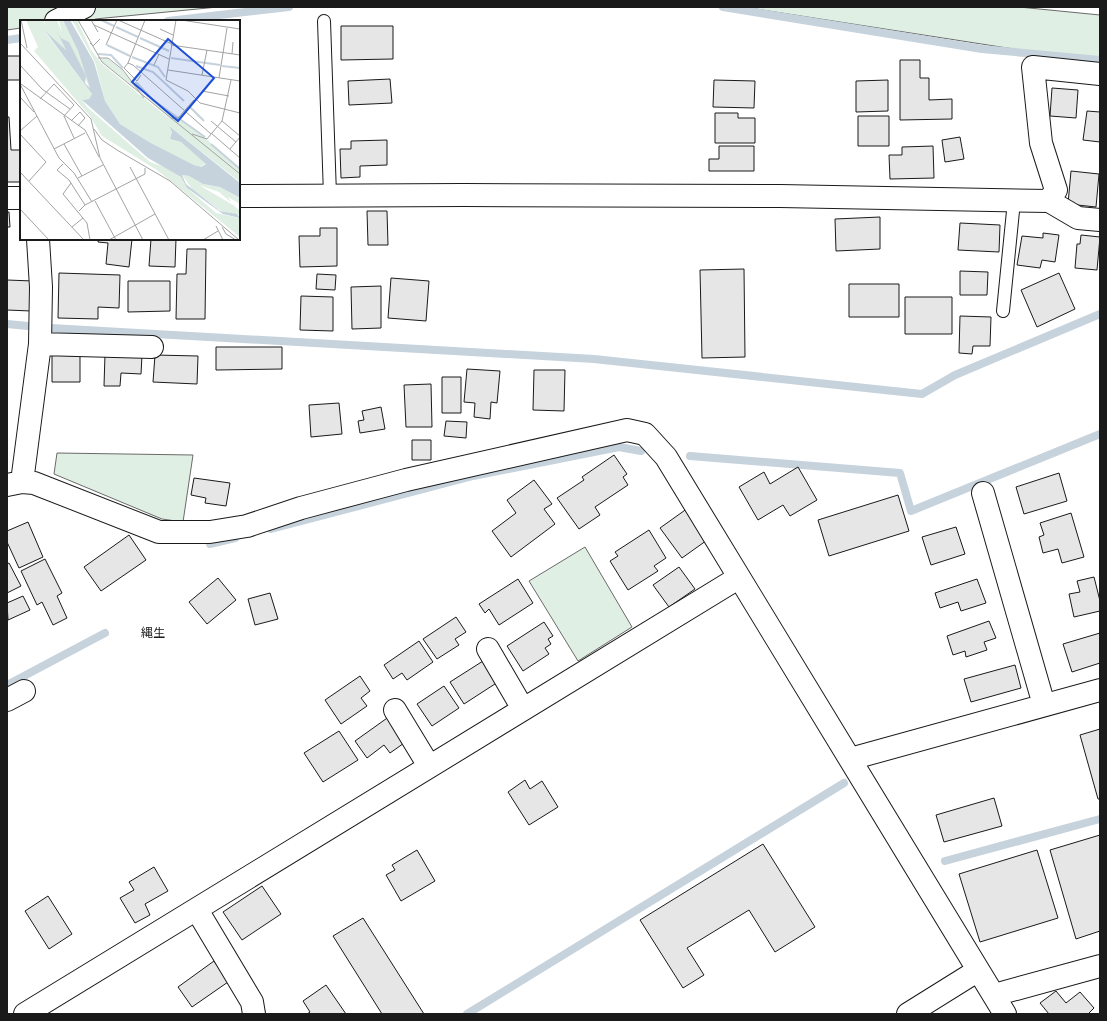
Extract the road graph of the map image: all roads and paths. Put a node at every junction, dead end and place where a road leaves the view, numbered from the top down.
1 (84, 7) edge
2 (58, 20) edge
3 (324, 21) dead end
4 (1100, 74) edge
5 (330, 195) junction
6 (240, 196) edge
7 (7, 198) edge
8 (20, 198) edge
9 (1014, 201) junction
10 (1049, 201) junction
11 (1100, 220) edge
12 (38, 240) edge
13 (1003, 311) dead end
14 (40, 344) junction
15 (152, 347) dead end
16 (15, 484) edge
17 (983, 493) dead end
18 (738, 578) junction
19 (488, 649) dead end
20 (1100, 690) edge
21 (1044, 705) junction
22 (523, 709) junction
23 (395, 710) dead end
24 (850, 759) junction
25 (429, 766) junction
26 (197, 910) junction
27 (1100, 966) edge
28 (977, 971) junction
29 (994, 995) junction
30 (26, 1014) edge
31 (254, 1014) edge
32 (908, 1014) edge
33 (1005, 1014) edge

1 - 2 street
3 - 5 lane
4 - 10 street
5 - 6 street
5 - 9 street
7 - 8 street
9 - 10 street
9 - 13 lane
10 - 11 street
12 - 14 street
14 - 15 street
14 - 16 street
16 - 18 street
17 - 21 street
18 - 22 street
18 - 24 street
19 - 22 street
20 - 21 street
21 - 24 street
22 - 25 street
23 - 25 street
24 - 28 street
25 - 26 street
26 - 30 street
26 - 31 street
27 - 29 street
28 - 29 street
28 - 32 street
29 - 33 street

